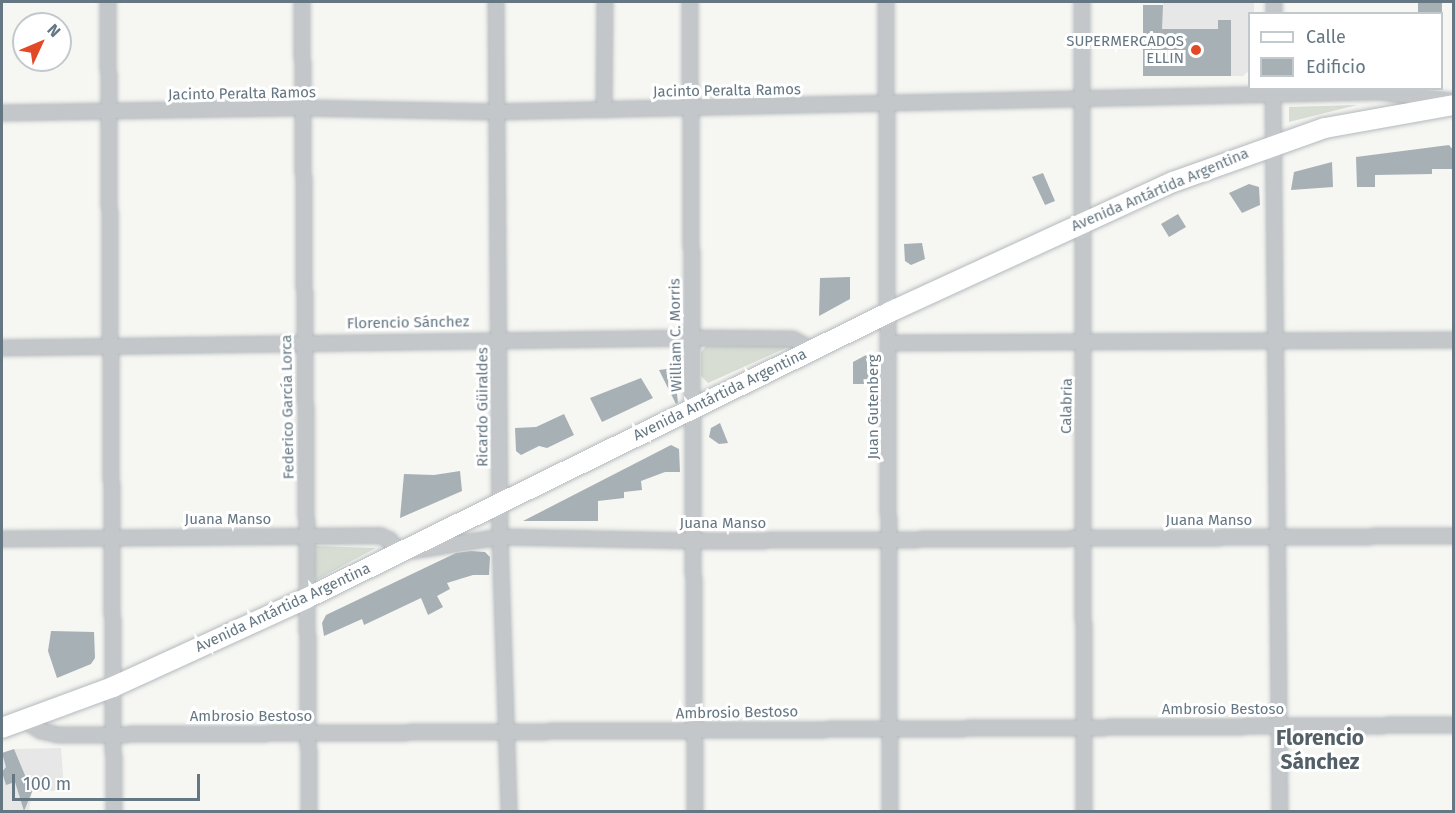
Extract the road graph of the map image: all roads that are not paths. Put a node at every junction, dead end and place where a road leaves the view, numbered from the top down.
1 (108, 2) edge
2 (302, 2) edge
3 (496, 2) edge
4 (605, 2) edge
5 (690, 2) edge
6 (886, 2) edge
7 (1082, 2) edge
8 (1273, 93) edge
9 (1083, 101) junction
10 (1454, 103) edge
11 (887, 105) junction
12 (302, 108) junction
13 (691, 108) junction
14 (604, 110) junction
15 (497, 112) junction
16 (109, 113) junction
17 (2, 114) edge
18 (1274, 143) junction
19 (1083, 221) junction
20 (890, 312) junction
21 (499, 338) junction
22 (692, 338) junction
23 (1278, 339) junction
24 (1454, 340) edge
25 (304, 341) junction
26 (1085, 341) junction
27 (890, 344) junction
28 (112, 347) junction
29 (2, 348) edge
30 (813, 350) junction
31 (693, 408) junction
32 (500, 500) junction
33 (112, 536) junction
34 (306, 536) junction
35 (1454, 536) edge
36 (500, 537) junction
37 (1278, 537) junction
38 (1082, 538) junction
39 (2, 539) edge
40 (890, 540) junction
41 (694, 541) junction
42 (399, 553) junction
43 (307, 598) junction
44 (113, 687) junction
45 (25, 721) junction
46 (1454, 725) edge
47 (1280, 726) junction
48 (1083, 727) junction
49 (2, 728) edge
50 (890, 729) junction
51 (693, 730) junction
52 (307, 733) junction
53 (508, 734) junction
54 (114, 735) junction
55 (114, 812) edge
56 (309, 812) edge
57 (509, 812) edge
58 (695, 812) edge
59 (890, 812) edge
60 (1084, 812) edge
61 (1280, 812) edge

1 - 16 street
2 - 12 street, Federico García Lorca
3 - 15 street, Ricardo Güiraldes
4 - 14 street
5 - 13 street, William C. Morris
6 - 11 street, Juan Gutenberg
7 - 9 street, Calabria
8 - 9 street, Jacinto Peralta Ramos
8 - 10 street, Jacinto Peralta Ramos
8 - 18 street
9 - 11 street, Jacinto Peralta Ramos
9 - 19 street, Calabria
10 - 18 main road, Avenida Antártida Argentina
11 - 13 street, Jacinto Peralta Ramos
11 - 20 street, Juan Gutenberg
12 - 15 street, Jacinto Peralta Ramos
12 - 16 street, Jacinto Peralta Ramos
12 - 25 street, Federico García Lorca
13 - 14 street, Jacinto Peralta Ramos
13 - 22 street, William C. Morris
14 - 15 street, Jacinto Peralta Ramos
15 - 21 street, Ricardo Güiraldes
16 - 17 street, Jacinto Peralta Ramos
16 - 28 street
18 - 19 main road, Avenida Antártida Argentina
18 - 23 street
19 - 20 main road, Avenida Antártida Argentina
19 - 26 street, Calabria
20 - 27 street, Juan Gutenberg
20 - 30 main road, Avenida Antártida Argentina
21 - 22 street, Florencio Sánchez
21 - 25 street, Florencio Sánchez
21 - 32 street, Ricardo Güiraldes
22 - 30 street, Florencio Sánchez
22 - 31 street, William C. Morris
23 - 24 street
23 - 26 street
23 - 37 street
25 - 28 street, Florencio Sánchez
25 - 34 street, Federico García Lorca
26 - 27 street
26 - 38 street, Calabria
27 - 40 street, Juan Gutenberg
28 - 29 street, Florencio Sánchez
28 - 33 street
30 - 31 main road, Avenida Antártida Argentina
31 - 32 main road, Avenida Antártida Argentina
31 - 41 street, William C. Morris
32 - 36 street, Ricardo Güiraldes
32 - 42 main road, Avenida Antártida Argentina
33 - 34 street, Juana Manso
33 - 39 street, Juana Manso
33 - 44 street
34 - 42 street, Juana Manso
34 - 43 street, Federico García Lorca
35 - 37 street, Juana Manso
36 - 41 street, Juana Manso
36 - 42 street, Juana Manso
36 - 53 street, Ricardo Güiraldes
37 - 38 street, Juana Manso
37 - 47 street
38 - 40 street, Juana Manso
38 - 48 street, Calabria
40 - 41 street, Juana Manso
40 - 50 street, Juan Gutenberg
41 - 51 street, William C. Morris
42 - 43 main road, Avenida Antártida Argentina
43 - 44 main road, Avenida Antártida Argentina
43 - 52 street, Federico García Lorca
44 - 45 main road, Avenida Antártida Argentina
44 - 54 street
45 - 49 main road, Avenida Antártida Argentina
45 - 54 street, Ambrosio Bestoso
46 - 47 street, Ambrosio Bestoso
47 - 48 street, Ambrosio Bestoso
47 - 61 street
48 - 50 street, Ambrosio Bestoso
48 - 60 street, Calabria
50 - 51 street, Ambrosio Bestoso
50 - 59 street, Juan Gutenberg
51 - 53 street, Ambrosio Bestoso
51 - 58 street, William C. Morris
52 - 53 street, Ambrosio Bestoso
52 - 54 street, Ambrosio Bestoso
52 - 56 street, Federico García Lorca
53 - 57 street, Ricardo Güiraldes
54 - 55 street

